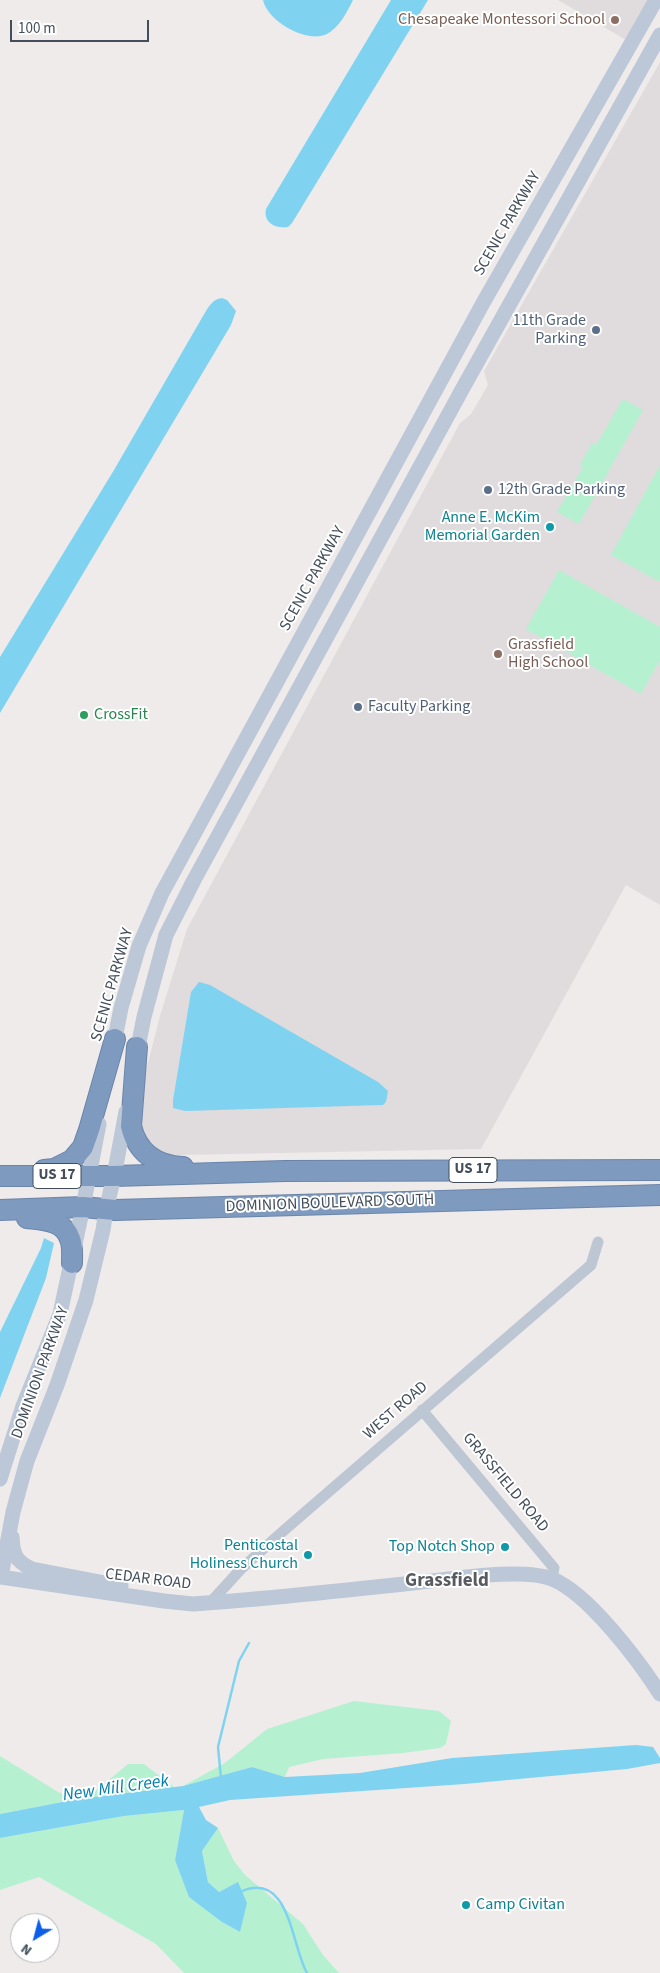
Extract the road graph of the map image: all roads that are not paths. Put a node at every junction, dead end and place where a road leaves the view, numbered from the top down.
1 (656, 0) edge
2 (660, 35) edge
3 (115, 1038) junction
4 (138, 1047) junction
5 (488, 1170) junction
6 (660, 1170) edge
7 (254, 1172) junction
8 (0, 1176) edge
9 (89, 1176) junction
10 (114, 1176) junction
11 (660, 1195) edge
12 (488, 1200) junction
13 (83, 1207) junction
14 (0, 1210) edge
15 (106, 1210) junction
16 (0, 1216) edge
17 (598, 1242) dead end
18 (72, 1263) junction
19 (422, 1410) junction
20 (0, 1479) edge
21 (12, 1521) junction
22 (0, 1577) edge
23 (552, 1579) junction
24 (183, 1603) junction
25 (210, 1603) junction
26 (660, 1694) edge

1 - 3 street, SCENIC PARKWAY
2 - 4 street
3 - 8 highway
3 - 9 street, SCENIC PARKWAY
4 - 7 highway
4 - 10 street
5 - 6 highway, US 17
5 - 7 highway, US 17
5 - 12 highway
7 - 10 highway, US 17
8 - 9 highway, US 17
9 - 10 highway, US 17
9 - 13 street, SCENIC PARKWAY
10 - 15 street
11 - 12 highway, DOMINION BOULEVARD SOUTH / US 17
12 - 15 highway, DOMINION BOULEVARD SOUTH / US 17
13 - 14 highway, DOMINION BOULEVARD SOUTH / US 17
13 - 15 highway, DOMINION BOULEVARD SOUTH / US 17
13 - 18 street, DOMINION PARKWAY
15 - 21 street, DOMINION PARKWAY
16 - 18 highway
17 - 19 street, WEST ROAD
18 - 20 street, DOMINION PARKWAY
19 - 23 street, GRASSFIELD ROAD
19 - 25 street, WEST ROAD
21 - 22 street, DOMINION PARKWAY
21 - 24 street
22 - 24 street, CEDAR ROAD
23 - 25 street, CEDAR ROAD
23 - 26 street, CEDAR ROAD
24 - 25 street, CEDAR ROAD

